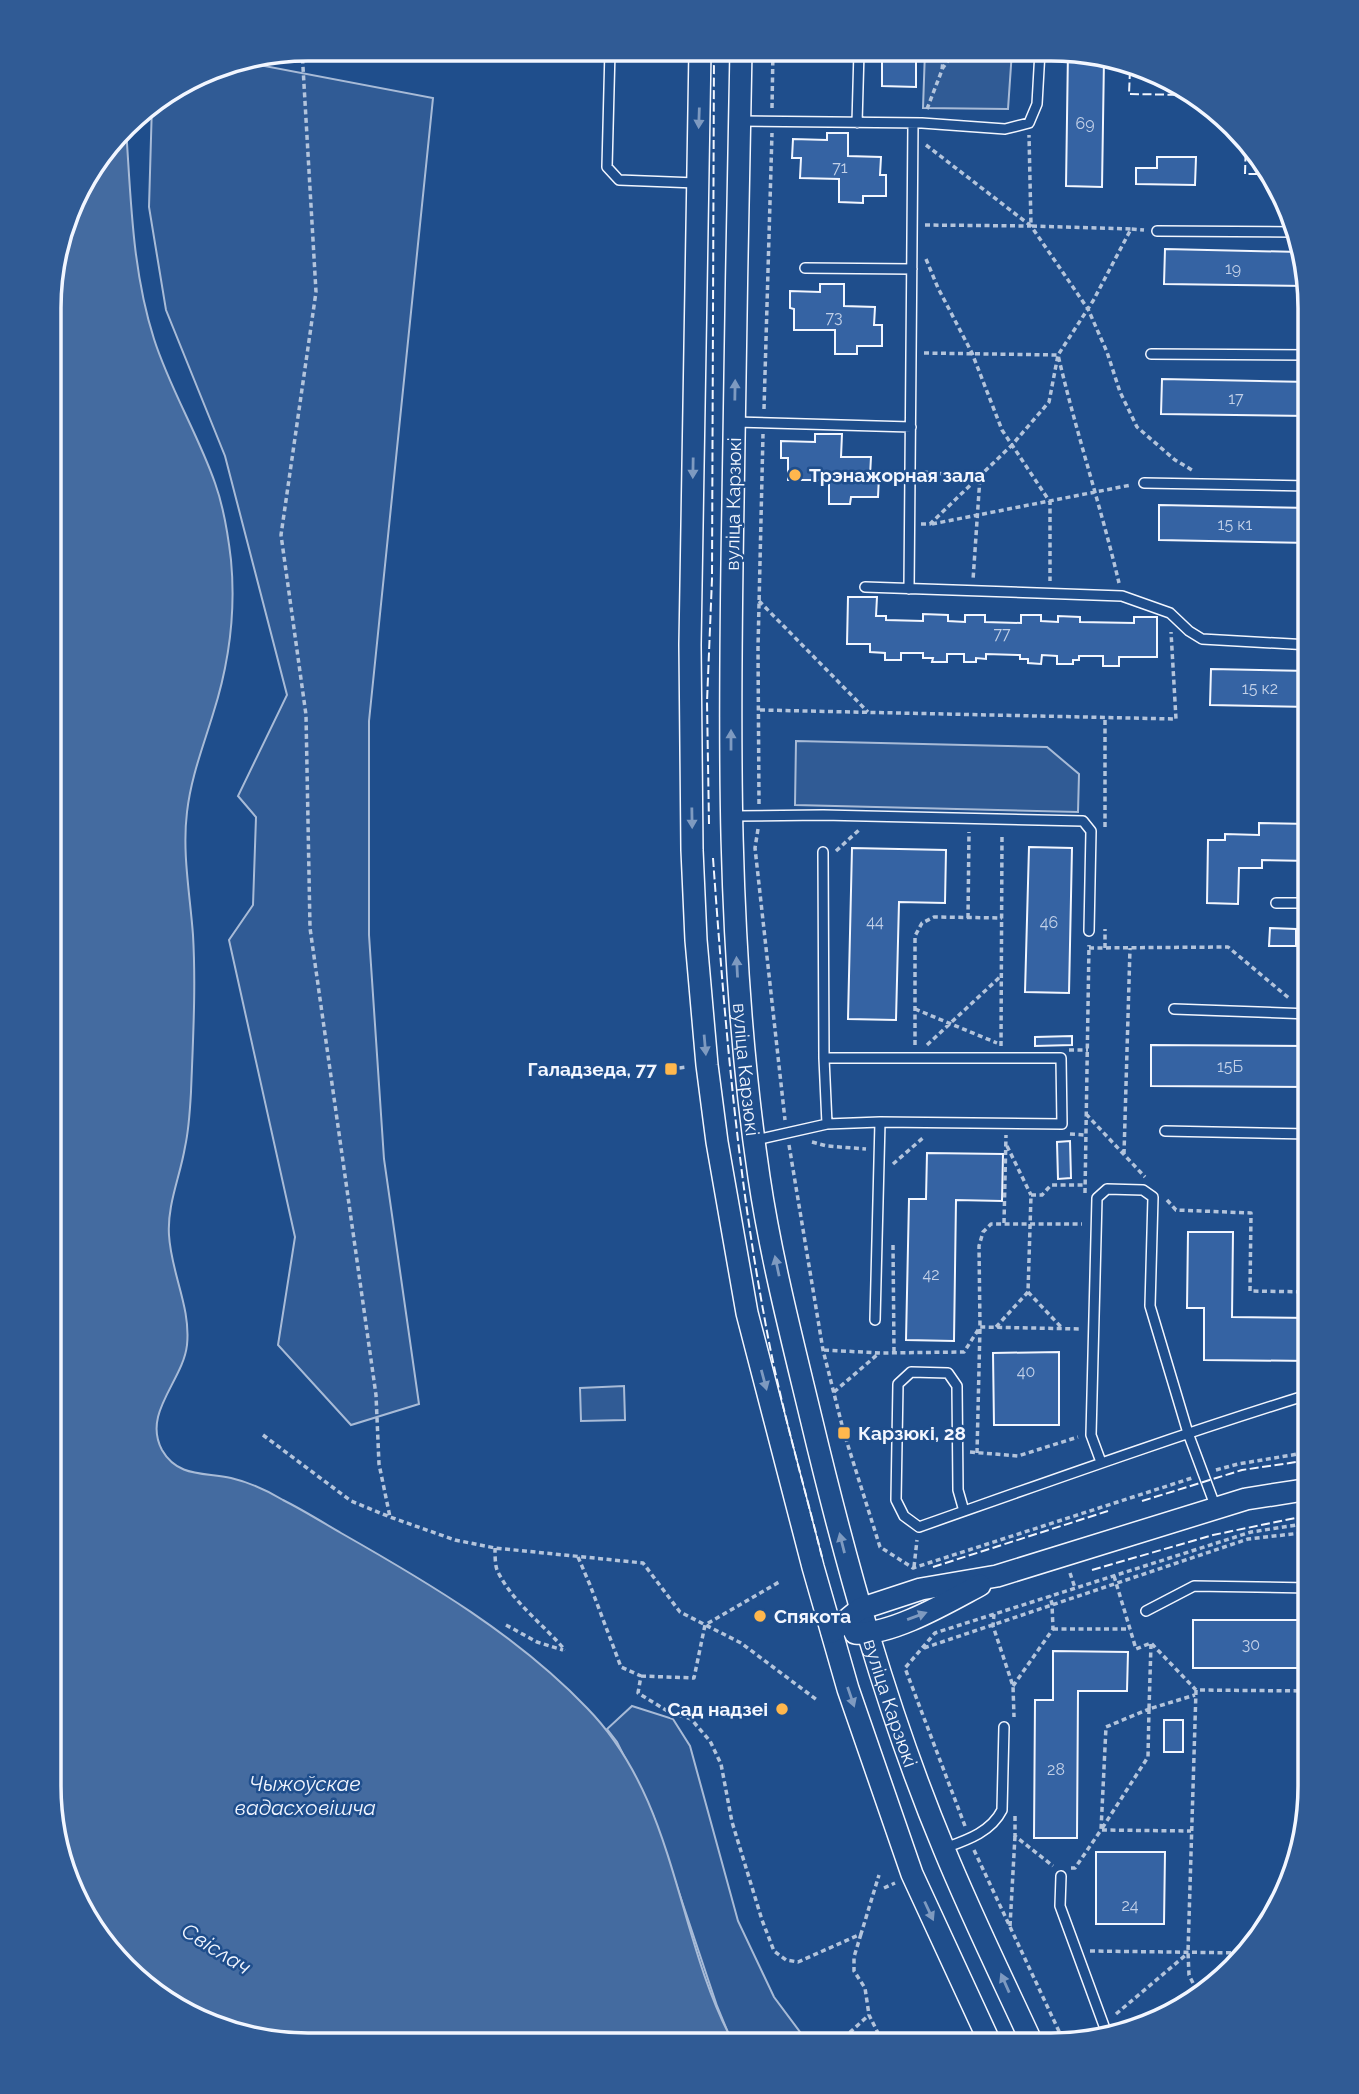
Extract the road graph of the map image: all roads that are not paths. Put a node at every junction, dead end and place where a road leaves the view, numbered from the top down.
1 (700, 61) edge
2 (741, 61) edge
3 (859, 61) edge
4 (1040, 61) edge
5 (610, 62) edge
6 (739, 121) junction
7 (857, 123) junction
8 (918, 123) junction
9 (697, 183) junction
10 (1157, 231) road end
11 (1286, 232) edge
12 (805, 268) dead end
13 (912, 269) junction
14 (1151, 354) dead end
15 (1298, 355) edge
16 (735, 422) junction
17 (911, 427) junction
18 (1144, 483) road end
19 (1298, 486) edge
20 (865, 587) dead end
21 (909, 589) junction
22 (1298, 644) edge
23 (731, 816) junction
24 (826, 854) road end
25 (1276, 903) dead end
26 (1298, 903) edge
27 (1089, 931) road end
28 (1174, 1009) dead end
29 (1298, 1014) edge
30 (824, 1058) junction
31 (880, 1122) junction
32 (827, 1124) junction
33 (1165, 1131) dead end
34 (1297, 1134) edge
35 (754, 1140) junction
36 (875, 1320) dead end
37 (1297, 1398) edge
38 (1188, 1433) junction
39 (1101, 1462) junction
40 (1297, 1491) edge
41 (1216, 1508) junction
42 (964, 1511) junction
43 (997, 1577) junction
44 (1297, 1588) edge
45 (860, 1609) junction
46 (1146, 1611) dead end
47 (832, 1632) junction
48 (868, 1634) junction
49 (1009, 1727) road end
50 (944, 1848) junction
51 (1061, 1876) dead end
52 (1104, 2027) edge
53 (985, 2033) edge
54 (1028, 2033) edge

1 -> 9 street, вуліца Карзюкі
2 - 6 street, вуліца Карзюкі
3 - 7 lane
4 - 8 lane
5 - 9 lane
6 - 7 lane
16 -> 6 street, вуліца Карзюкі
7 - 8 lane
8 - 13 lane
9 -> 47 street, вуліца Карзюкі
10 - 11 lane
12 - 13 lane
13 - 17 lane
14 - 15 lane
16 - 17 lane
23 -> 16 street, вуліца Карзюкі
17 - 21 lane
18 - 19 lane
20 - 21 lane
21 - 22 lane
23 - 27 lane
35 -> 23 street, вуліца Карзюкі
24 - 30 lane
25 - 26 lane
28 - 29 lane
30 - 31 lane
30 - 32 lane
31 - 32 lane
31 - 36 lane
32 - 35 lane
33 - 34 lane
45 -> 35 street, вуліца Карзюкі
37 - 38 lane
38 - 39 lane
38 - 39 lane
38 - 41 lane
39 - 42 lane
40 - 41 street
41 - 43 street
42 - 42 lane
43 - 45 street
48 -> 43 street
44 - 46 lane
45 - 47 street
45 - 48 street, вуліца Карзюкі
47 - 48 street
47 -> 53 street, вуліца Карзюкі
48 - 50 street, вуліца Карзюкі
49 - 50 lane
54 -> 50 street, вуліца Карзюкі
51 - 52 lane

